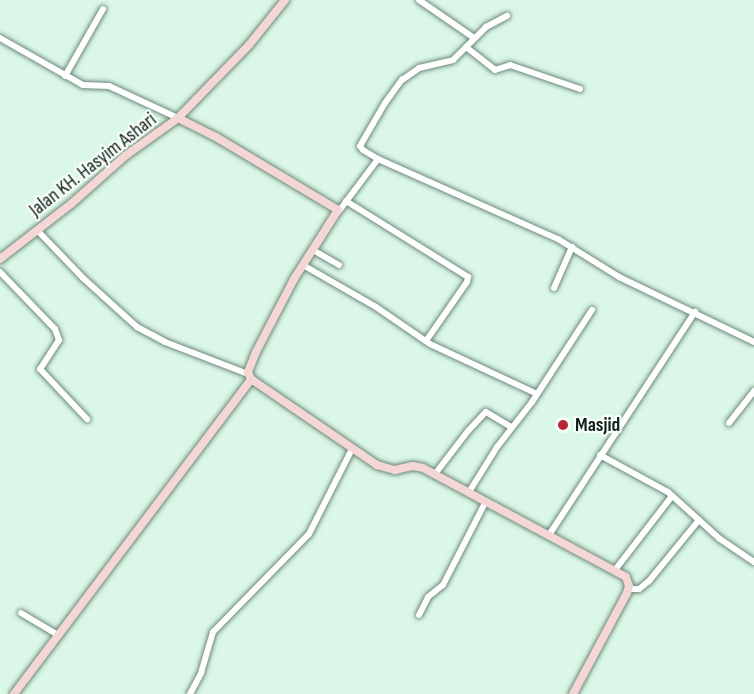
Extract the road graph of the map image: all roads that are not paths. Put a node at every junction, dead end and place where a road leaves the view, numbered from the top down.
1 (285, 0) edge
2 (419, 0) edge
3 (103, 9) dead end
4 (507, 16) dead end
5 (0, 38) edge
6 (474, 38) junction
7 (466, 47) junction
8 (65, 76) junction
9 (580, 89) dead end
10 (178, 118) junction
11 (378, 159) junction
12 (346, 201) junction
13 (339, 211) junction
14 (37, 230) junction
15 (572, 247) junction
16 (313, 250) junction
17 (0, 259) edge
18 (303, 265) junction
19 (339, 265) dead end
20 (0, 272) edge
21 (554, 288) dead end
22 (592, 310) dead end
23 (695, 312) junction
24 (426, 341) junction
25 (754, 342) edge
26 (250, 377) junction
27 (754, 391) edge
28 (537, 394) junction
29 (87, 419) dead end
30 (729, 423) dead end
31 (511, 427) junction
32 (352, 449) junction
33 (600, 455) junction
34 (435, 474) junction
35 (469, 492) junction
36 (672, 496) junction
37 (486, 501) junction
38 (699, 520) junction
39 (549, 535) junction
40 (754, 562) edge
41 (615, 570) junction
42 (628, 589) junction
43 (21, 613) dead end
44 (419, 615) dead end
45 (58, 635) junction
46 (14, 694) edge
47 (190, 694) edge
48 (573, 694) edge

1 - 10 street, Jalan KH. Hasyim Ashari
2 - 6 street
3 - 8 street
4 - 6 street
5 - 8 street
6 - 7 street
7 - 9 street
7 - 11 street
8 - 10 street
10 - 13 street
10 - 14 street, Jalan KH. Hasyim Ashari
11 - 12 street
11 - 15 street
12 - 13 street
12 - 24 street
13 - 16 street
14 - 17 street, Jalan KH. Hasyim Ashari
14 - 26 street
15 - 21 street
15 - 23 street
16 - 18 street
16 - 19 street
18 - 24 street
18 - 26 street
20 - 29 street
22 - 28 street
23 - 25 street
23 - 33 street
24 - 28 street
26 - 32 street
26 - 45 street
27 - 30 street
28 - 31 street
31 - 34 street
31 - 35 street
32 - 34 street
32 - 47 street
33 - 36 street
33 - 39 street
34 - 35 street
35 - 37 street
36 - 38 street
36 - 41 street
37 - 39 street
37 - 44 street
38 - 40 street
38 - 42 street
39 - 41 street
41 - 42 street
42 - 48 street
43 - 45 street
45 - 46 street

